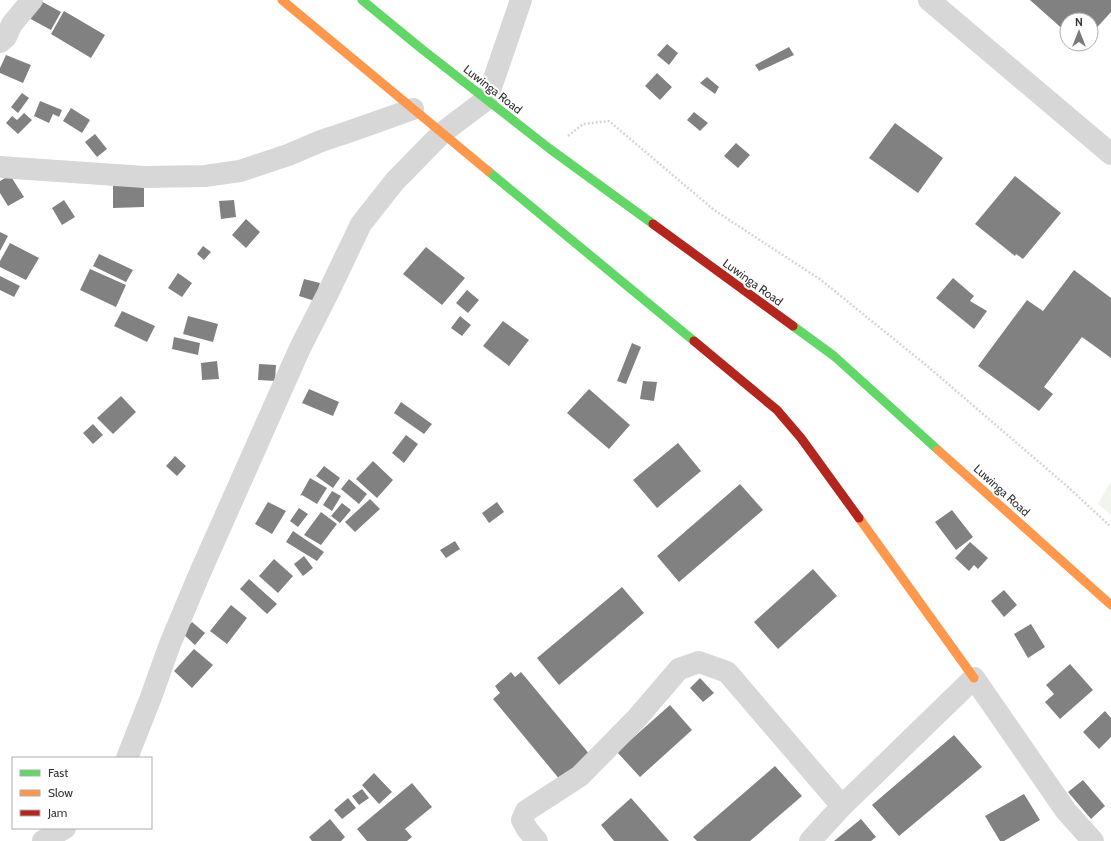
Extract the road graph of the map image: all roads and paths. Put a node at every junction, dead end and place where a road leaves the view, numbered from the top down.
1 (32, 0) edge
2 (282, 0) edge
3 (362, 0) edge
4 (521, 0) edge
5 (929, 0) edge
6 (0, 42) edge
7 (487, 99) junction
8 (413, 108) junction
9 (442, 133) junction
10 (550, 149) junction
11 (1111, 154) edge
12 (0, 167) edge
13 (1111, 527) edge
14 (1111, 605) edge
15 (974, 678) junction
16 (127, 757) edge
17 (842, 806) junction
18 (63, 829) edge
19 (43, 841) edge
20 (538, 841) edge
21 (810, 841) edge
22 (1093, 841) edge

1 - 6 street
2 - 8 main road
3 - 7 main road, Luwinga Road
4 - 7 street
5 - 11 street
7 - 9 street
7 - 10 main road, Luwinga Road
8 - 9 main road
8 - 12 street
9 - 15 main road
9 - 16 street
10 - 13 path
10 - 14 main road, Luwinga Road
15 - 17 street
15 - 22 street
17 - 20 street
17 - 21 street
18 - 19 street

